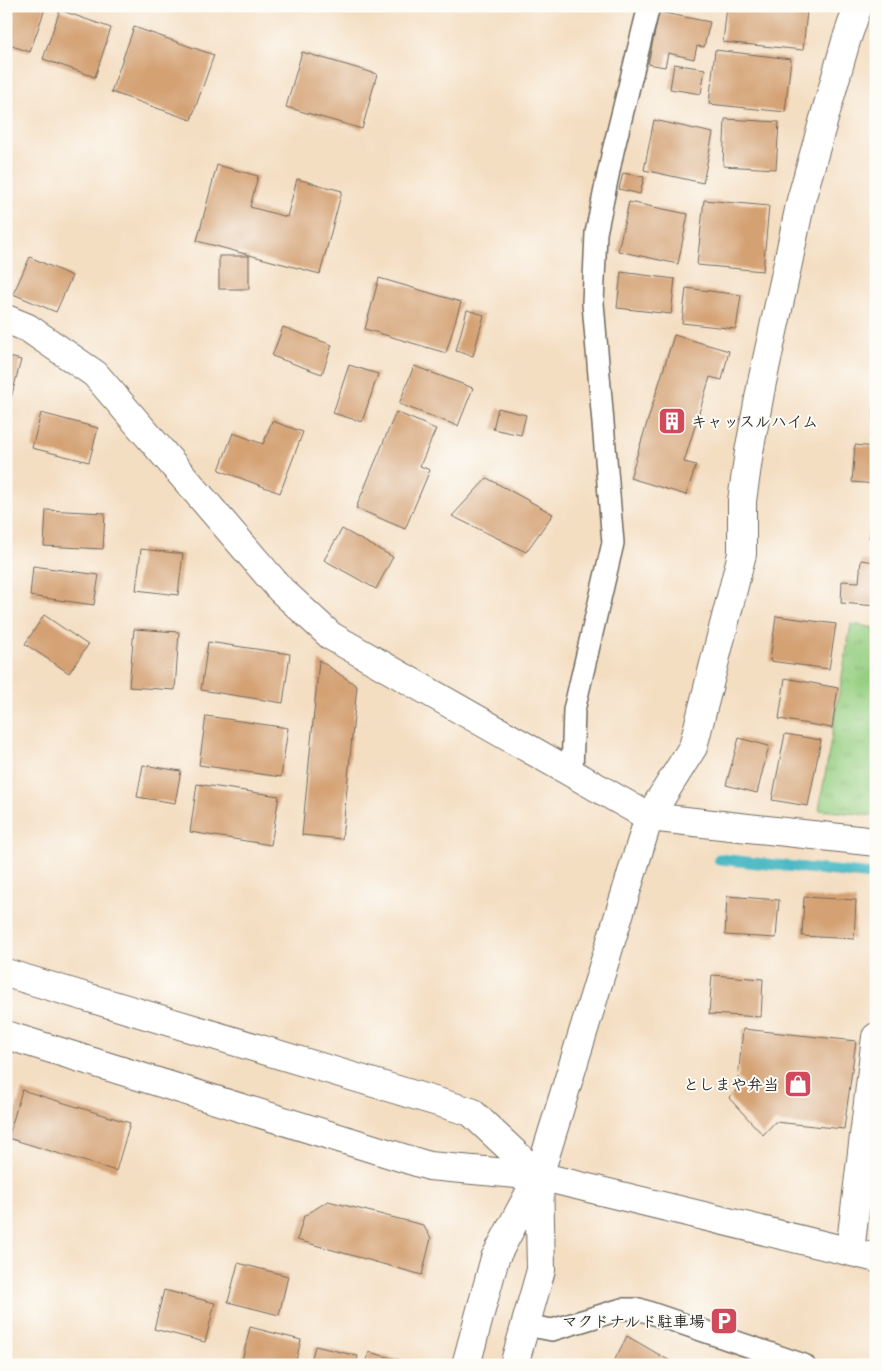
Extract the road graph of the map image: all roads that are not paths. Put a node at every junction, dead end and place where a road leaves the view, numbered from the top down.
1 (649, 6) edge
2 (858, 6) edge
3 (6, 319) edge
4 (572, 773) junction
5 (649, 817) junction
6 (876, 842) edge
7 (6, 973) edge
8 (6, 1035) edge
9 (876, 1037) edge
10 (538, 1176) junction
11 (863, 1254) edge
12 (526, 1325) junction
13 (466, 1365) edge
14 (514, 1365) edge
15 (804, 1365) edge

1 - 4 lane
2 - 5 street
3 - 4 street
4 - 5 street
5 - 6 street
5 - 10 street
7 - 10 street
8 - 10 street
9 - 11 street
10 - 11 street
10 - 12 street
10 - 13 street
12 - 14 street
12 - 15 lane

